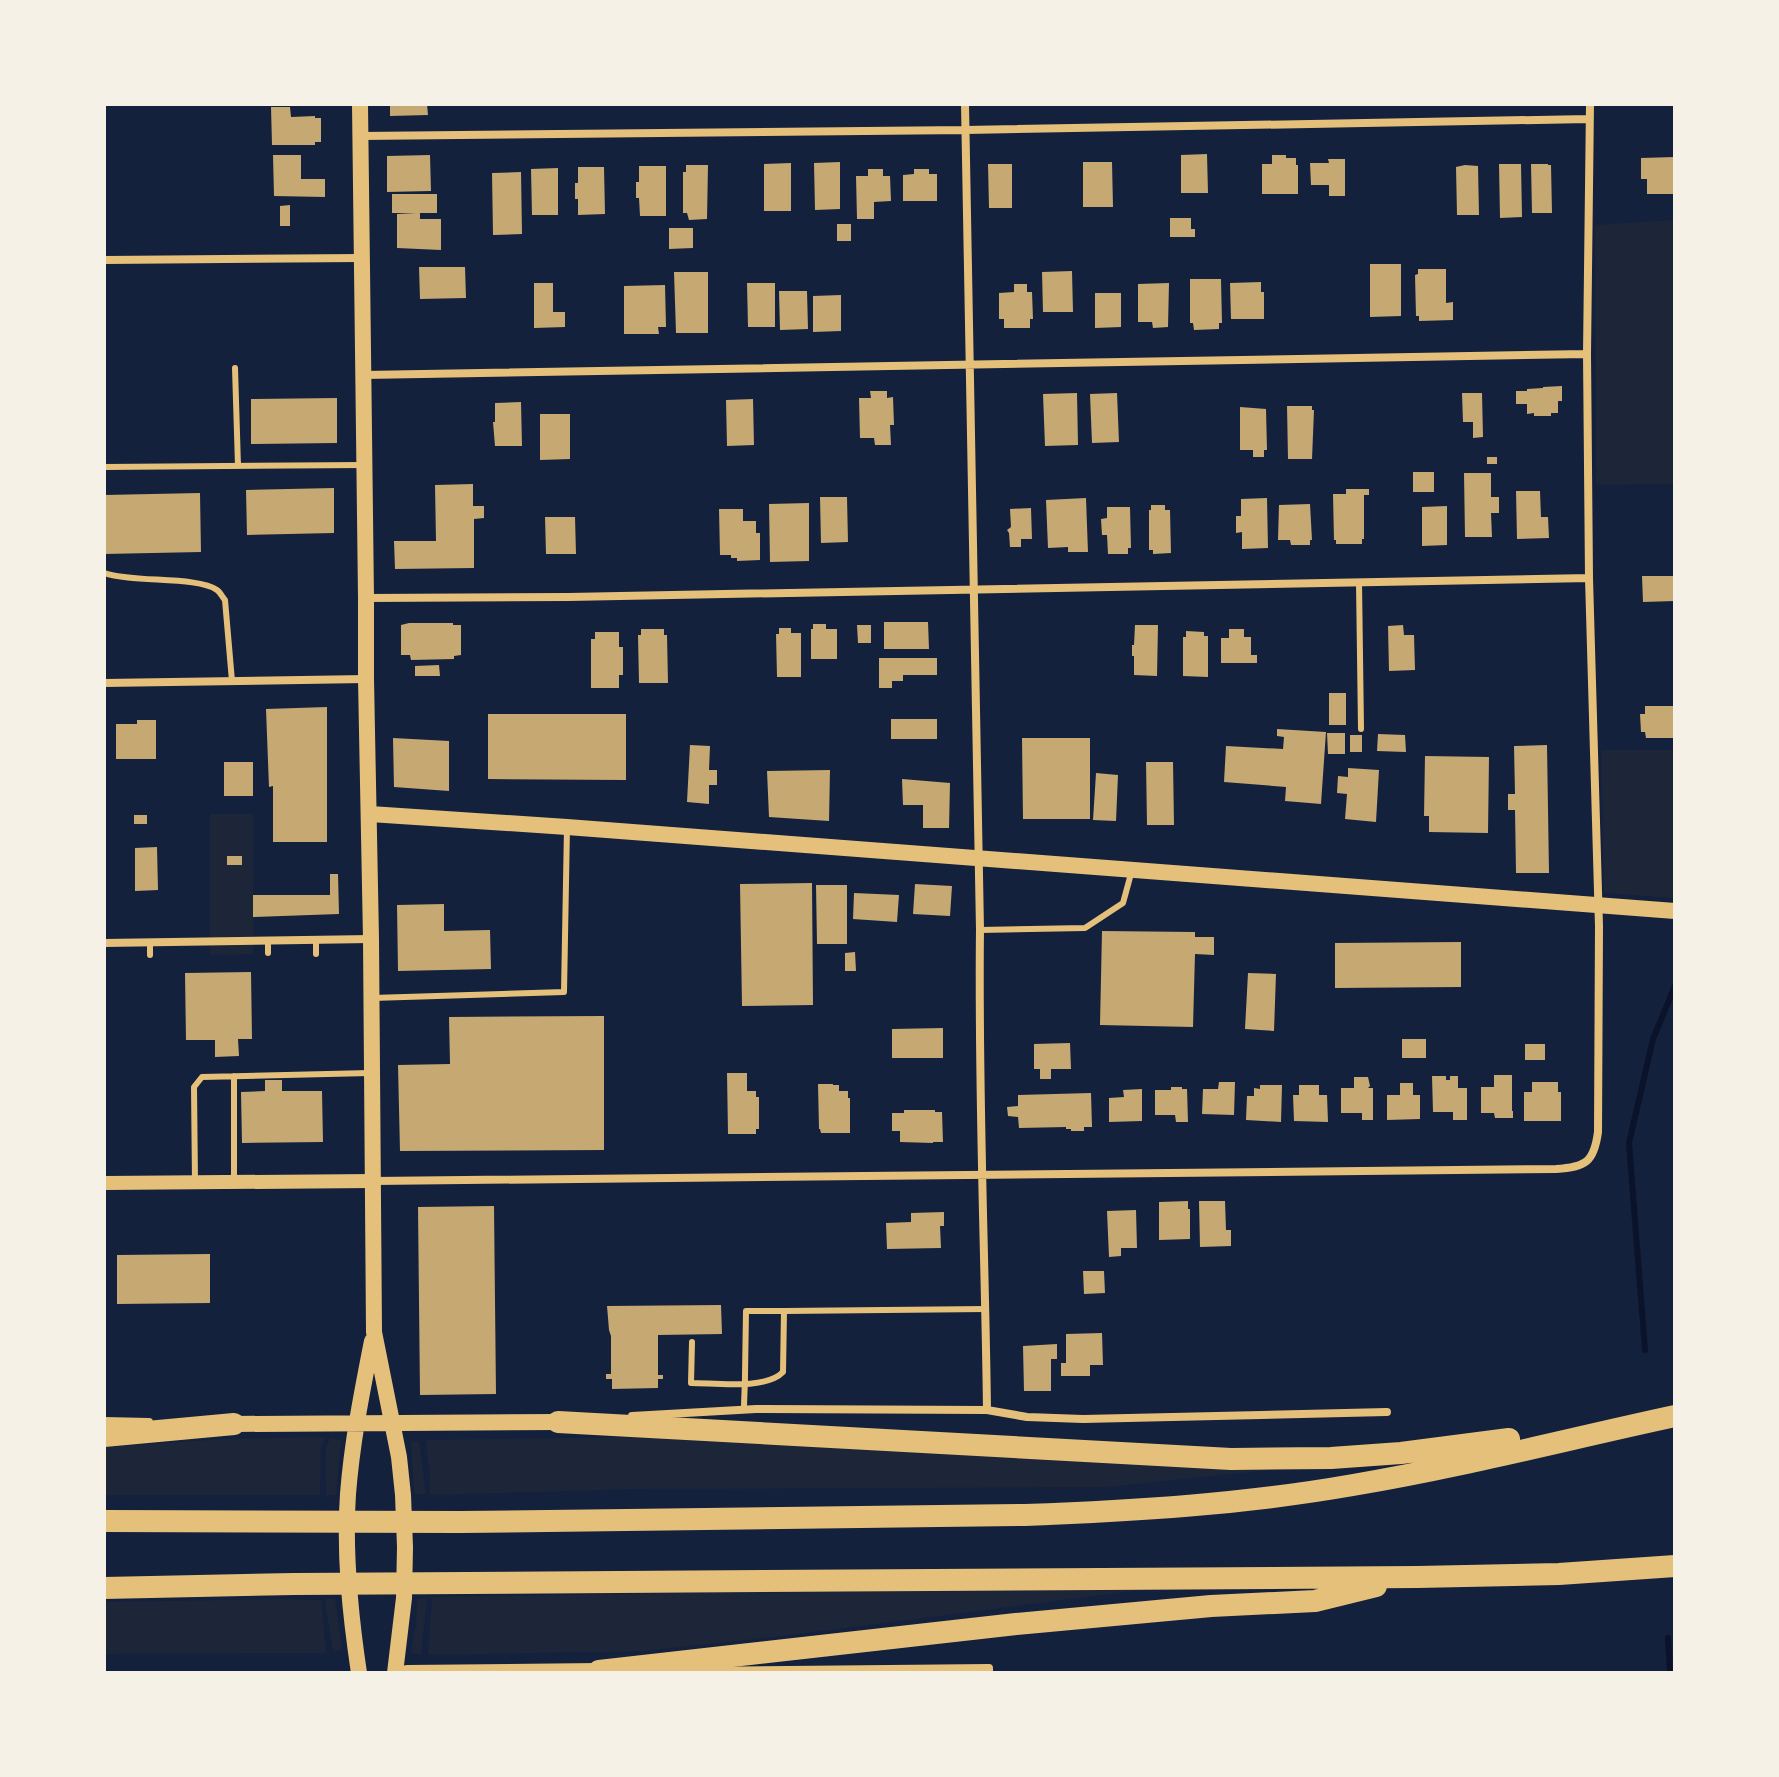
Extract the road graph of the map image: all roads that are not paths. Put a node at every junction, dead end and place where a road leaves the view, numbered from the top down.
1 (360, 104) edge
2 (965, 104) edge
3 (1590, 104) edge
4 (1589, 119) junction
5 (966, 130) junction
6 (360, 136) junction
7 (362, 258) junction
8 (104, 260) edge
9 (1587, 354) junction
10 (969, 366) junction
11 (235, 368) dead end
12 (364, 375) junction
13 (364, 465) junction
14 (238, 466) junction
15 (104, 467) edge
16 (104, 573) edge
17 (1589, 578) junction
18 (1359, 582) junction
19 (973, 589) junction
20 (366, 598) junction
21 (366, 679) junction
22 (232, 681) junction
23 (104, 683) edge
24 (1361, 729) dead end
25 (370, 814) junction
26 (567, 827) junction
27 (978, 858) junction
28 (1132, 870) junction
29 (1598, 906) junction
30 (1675, 911) edge
31 (980, 930) junction
32 (371, 939) junction
33 (268, 940) junction
34 (316, 940) junction
35 (150, 942) junction
36 (104, 943) edge
37 (268, 953) dead end
38 (316, 954) dead end
39 (150, 955) dead end
40 (372, 998) junction
41 (373, 1073) junction
42 (234, 1076) junction
43 (984, 1176) junction
44 (373, 1181) junction
45 (104, 1183) edge
46 (195, 1183) junction
47 (234, 1183) junction
48 (986, 1309) junction
49 (784, 1311) junction
50 (374, 1332) junction
51 (692, 1342) dead end
52 (745, 1383) junction
53 (744, 1409) junction
54 (987, 1410) junction
55 (1387, 1412) dead end
56 (1675, 1416) edge
57 (104, 1421) edge
58 (393, 1422) junction
59 (558, 1422) junction
60 (356, 1423) junction
61 (1641, 1423) junction
62 (234, 1424) junction
63 (104, 1436) edge
64 (104, 1521) edge
65 (1675, 1566) edge
66 (1417, 1577) junction
67 (104, 1588) edge
68 (989, 1670) edge
69 (599, 1671) edge
70 (359, 1673) edge
71 (395, 1673) edge
72 (407, 1673) edge
73 (462, 1673) edge
74 (553, 1673) edge

1 - 6 main road
2 - 5 street
3 - 4 street
4 - 5 street
4 - 9 street
5 - 6 street
5 - 10 street
6 - 7 main road
7 - 8 street
7 - 12 main road
9 - 10 street
9 - 17 street
10 - 12 street
10 - 19 street
11 - 14 lane
12 - 13 main road
13 - 14 lane
13 - 20 main road
14 - 15 lane
16 - 22 lane
17 - 18 street
17 - 29 street
18 - 19 street
18 - 24 lane
19 - 20 street
19 - 27 street
20 - 21 main road
21 - 22 street
21 - 25 main road
22 - 23 street
25 - 26 main road
25 - 32 main road
26 - 27 main road
26 - 40 lane
27 - 28 main road
27 - 31 street
28 - 29 main road
28 - 31 lane
29 - 30 main road
29 - 43 street
31 - 43 street
32 - 34 street
32 - 40 main road
33 - 34 street
33 - 35 street
33 - 37 lane
34 - 38 lane
35 - 36 street
35 - 39 lane
40 - 41 main road
41 - 42 lane
41 - 44 main road
42 - 46 lane
42 - 47 lane
43 - 44 street
43 - 48 street
44 - 47 street
44 - 50 main road
45 - 46 street
46 - 47 street
48 - 49 lane
48 - 54 street
49 - 52 lane
49 - 52 lane
50 - 58 main road
50 - 60 main road
51 - 52 lane
52 - 53 lane
53 - 54 street
53 - 59 street
54 - 55 street
56 - 61 highway
57 - 62 street
58 - 59 main road
58 - 60 main road
58 - 71 main road
59 - 61 highway
60 - 62 main road
60 - 70 main road
61 - 64 highway
62 - 63 highway
65 - 66 highway
66 - 67 highway
66 - 69 highway
68 - 69 street
69 - 74 main road
72 - 73 main road
73 - 74 main road

